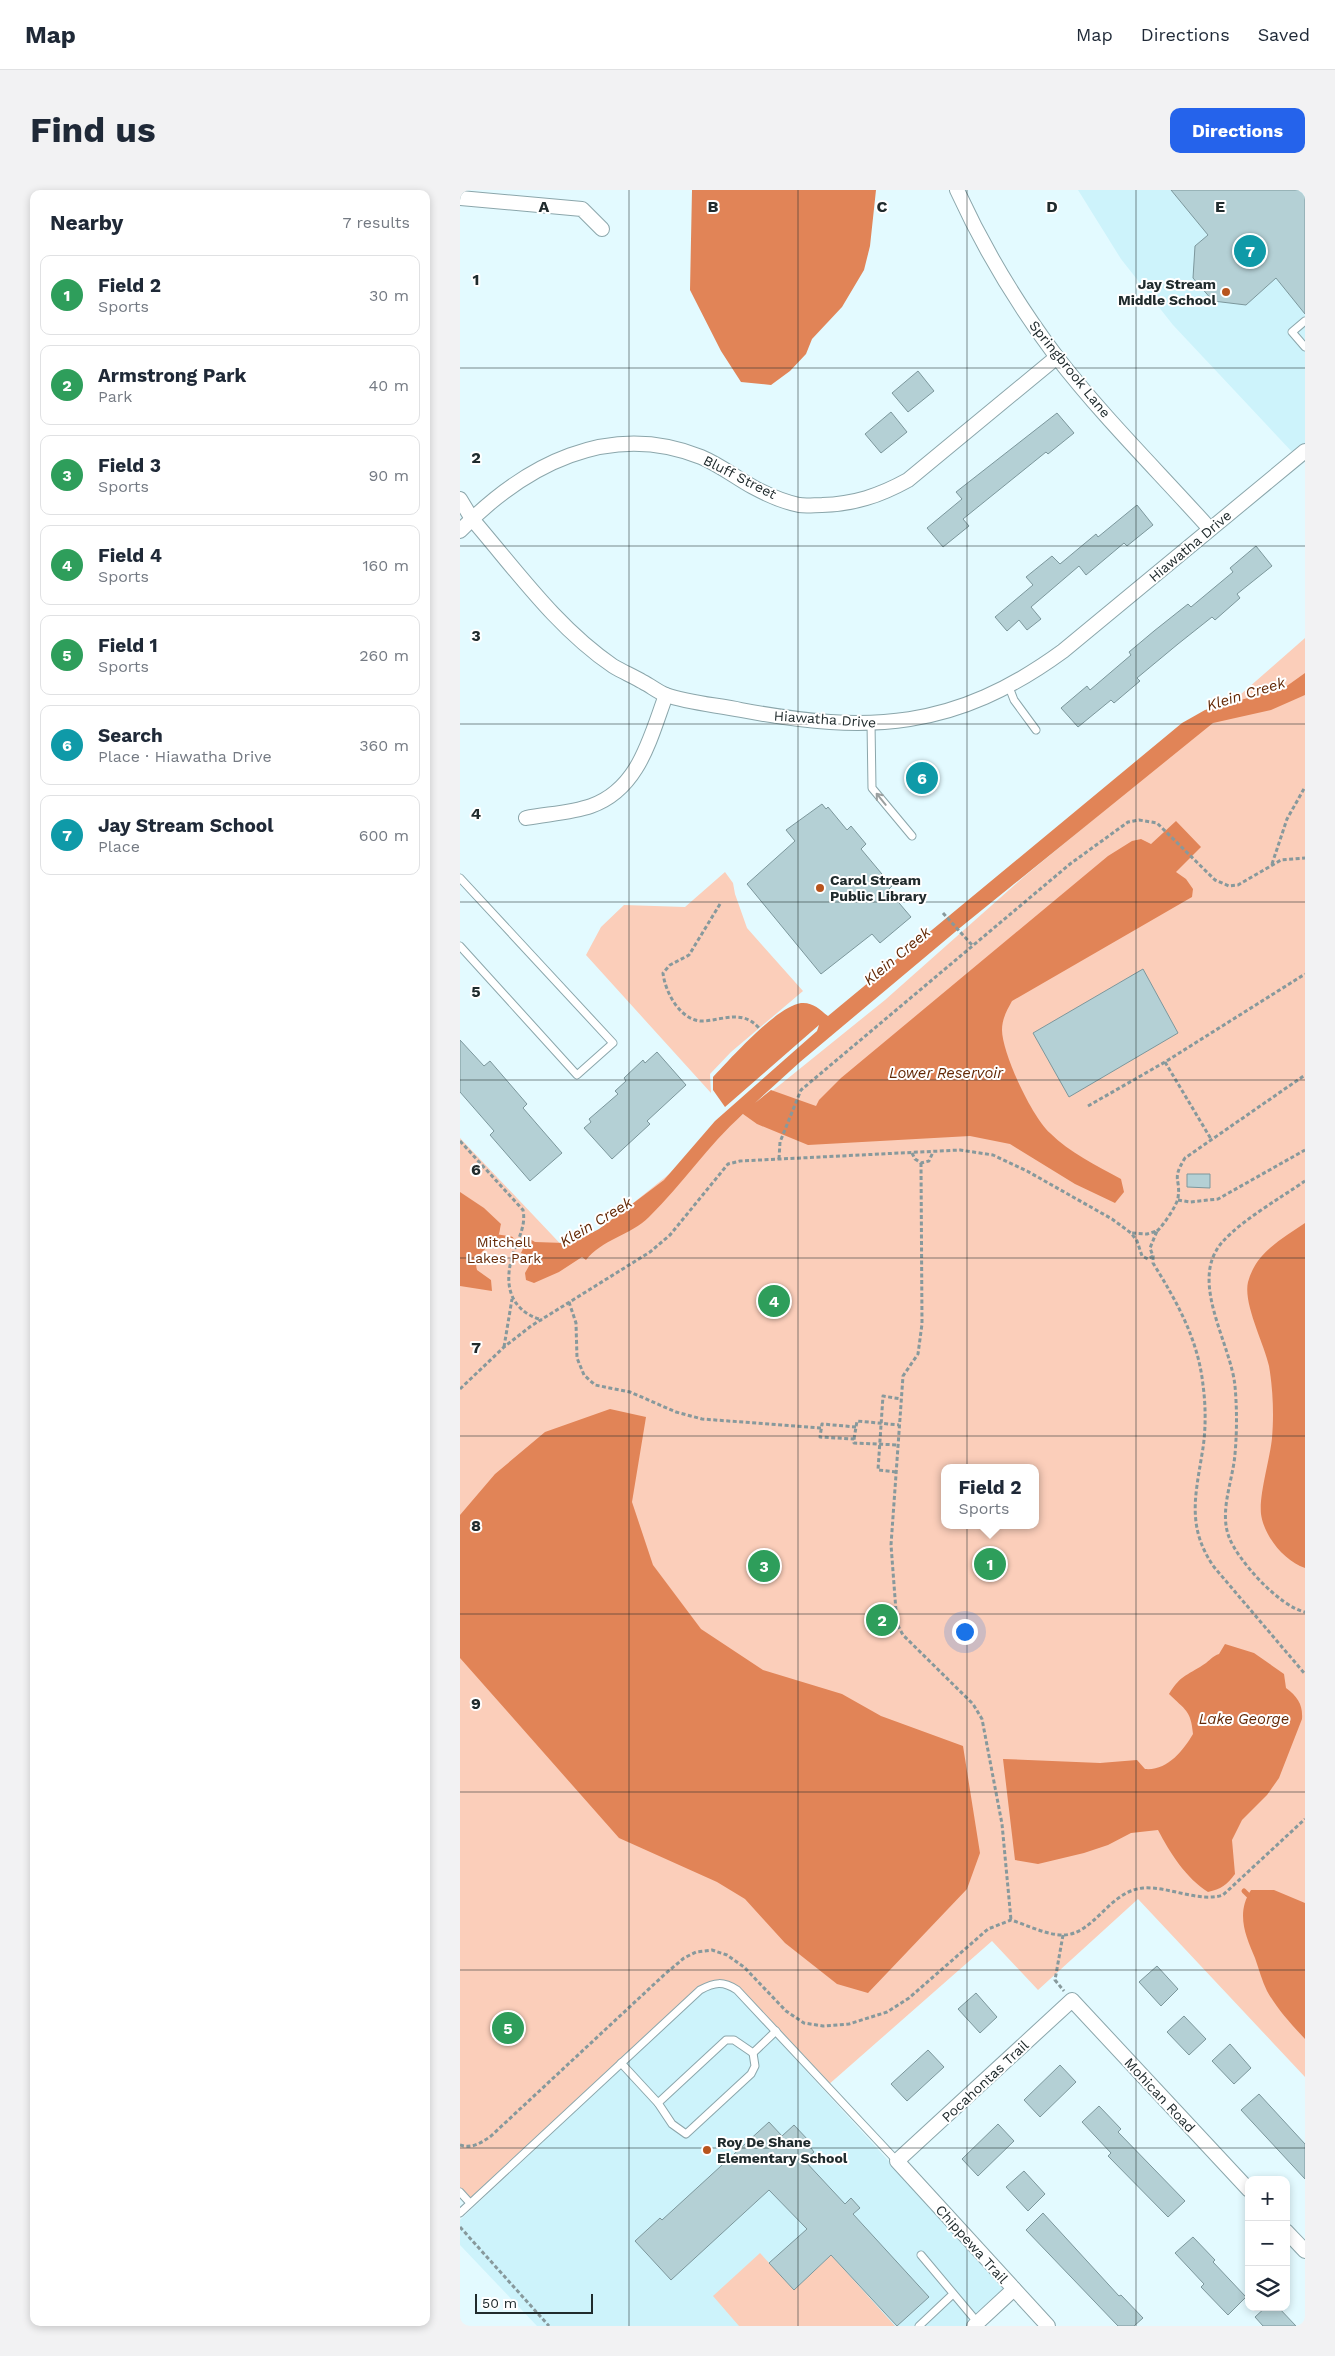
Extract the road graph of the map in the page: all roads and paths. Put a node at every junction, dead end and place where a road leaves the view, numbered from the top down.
1 (957, 190) edge
2 (460, 198) edge
3 (602, 229) dead end
4 (1305, 321) edge
5 (1305, 347) edge
6 (1057, 357) junction
7 (1305, 451) edge
8 (460, 499) edge
9 (472, 519) junction
10 (1210, 529) junction
11 (460, 531) edge
12 (1009, 687) junction
13 (666, 695) junction
14 (871, 723) junction
15 (1036, 730) dead end
16 (1305, 787) edge
17 (526, 818) dead end
18 (912, 836) dead end
19 (1305, 858) edge
20 (1272, 864) junction
21 (460, 878) edge
22 (720, 904) dead end
23 (943, 913) dead end
24 (972, 945) junction
25 (460, 946) edge
26 (1305, 974) edge
27 (758, 1028) dead end
28 (1165, 1062) junction
29 (1305, 1076) edge
30 (1088, 1106) dead end
31 (1211, 1139) junction
32 (460, 1141) edge
33 (1305, 1150) edge
34 (933, 1152) junction
35 (912, 1153) junction
36 (779, 1160) junction
37 (921, 1163) junction
38 (1305, 1181) edge
39 (1178, 1200) junction
40 (1158, 1231) junction
41 (1131, 1233) junction
42 (1153, 1256) junction
43 (512, 1298) junction
44 (568, 1302) junction
45 (542, 1320) junction
46 (504, 1347) junction
47 (460, 1389) edge
48 (901, 1399) junction
49 (881, 1423) junction
50 (899, 1425) junction
51 (856, 1427) junction
52 (821, 1428) junction
53 (854, 1439) junction
54 (880, 1444) junction
55 (898, 1445) junction
56 (896, 1472) junction
57 (1305, 1612) edge
58 (1305, 1674) edge
59 (1305, 1819) edge
60 (1012, 1920) junction
61 (1062, 1935) junction
62 (1072, 2000) junction
63 (776, 2031) junction
64 (753, 2053) junction
65 (621, 2063) junction
66 (658, 2103) junction
67 (460, 2145) edge
68 (897, 2161) junction
69 (1245, 2186) edge
70 (460, 2192) edge
71 (470, 2203) junction
72 (460, 2213) edge
73 (460, 2227) edge
74 (1290, 2234) edge
75 (1305, 2251) edge
76 (921, 2255) dead end
77 (1014, 2289) junction
78 (953, 2294) junction
79 (976, 2324) edge
80 (549, 2326) edge
81 (919, 2326) edge
82 (1048, 2326) edge

1 - 6 street, Springbrook Lane
2 - 3 street
4 - 5 lane
6 - 9 street, Bluff Street
6 - 10 street, Springbrook Lane
7 - 10 street, Hiawatha Drive
8 - 9 street, Hiawatha Drive
9 - 11 street, Bluff Street
9 - 13 street, Hiawatha Drive
10 - 12 street, Hiawatha Drive
12 - 14 street, Hiawatha Drive
12 - 15 lane
13 - 14 street, Hiawatha Drive
13 - 17 street
18 -> 14 lane
16 - 20 path
19 - 20 path
20 - 24 path
21 - 25 lane
22 - 27 path
23 - 24 path
24 - 36 path
26 - 28 path
28 - 30 path
28 - 31 path
29 - 31 path
31 - 39 path
32 - 43 path
33 - 39 path
34 - 35 path
34 - 37 path
34 - 41 path
35 - 36 path
35 - 37 path
36 - 44 path
37 - 48 path
38 - 57 path
39 - 40 path
40 - 41 path
40 - 42 path
41 - 42 path
42 - 58 path
43 - 45 path
43 - 46 path
44 - 45 path
44 - 52 path
45 - 46 path
46 - 47 path
48 - 49 path
48 - 50 path
49 - 50 path
49 - 51 path
49 - 54 path
50 - 55 path
51 - 52 path
51 - 53 path
52 - 53 path
53 - 54 path
54 - 55 path
54 - 56 path
55 - 56 path
56 - 60 path
59 - 61 path
60 - 61 path
60 - 67 path
61 - 62 path
62 - 68 street, Pocahontas Trail
62 - 69 street, Mohican Road
63 - 64 lane
63 - 65 lane
63 - 68 lane
64 - 66 lane
64 - 66 lane
65 - 66 lane
65 - 71 lane
68 - 77 street, Chippewa Trail
70 - 71 lane
71 - 72 lane
73 - 80 path
74 - 75 street
76 - 78 lane
77 - 79 street
77 - 82 street, Chippewa Trail
78 - 79 lane
78 - 81 lane

